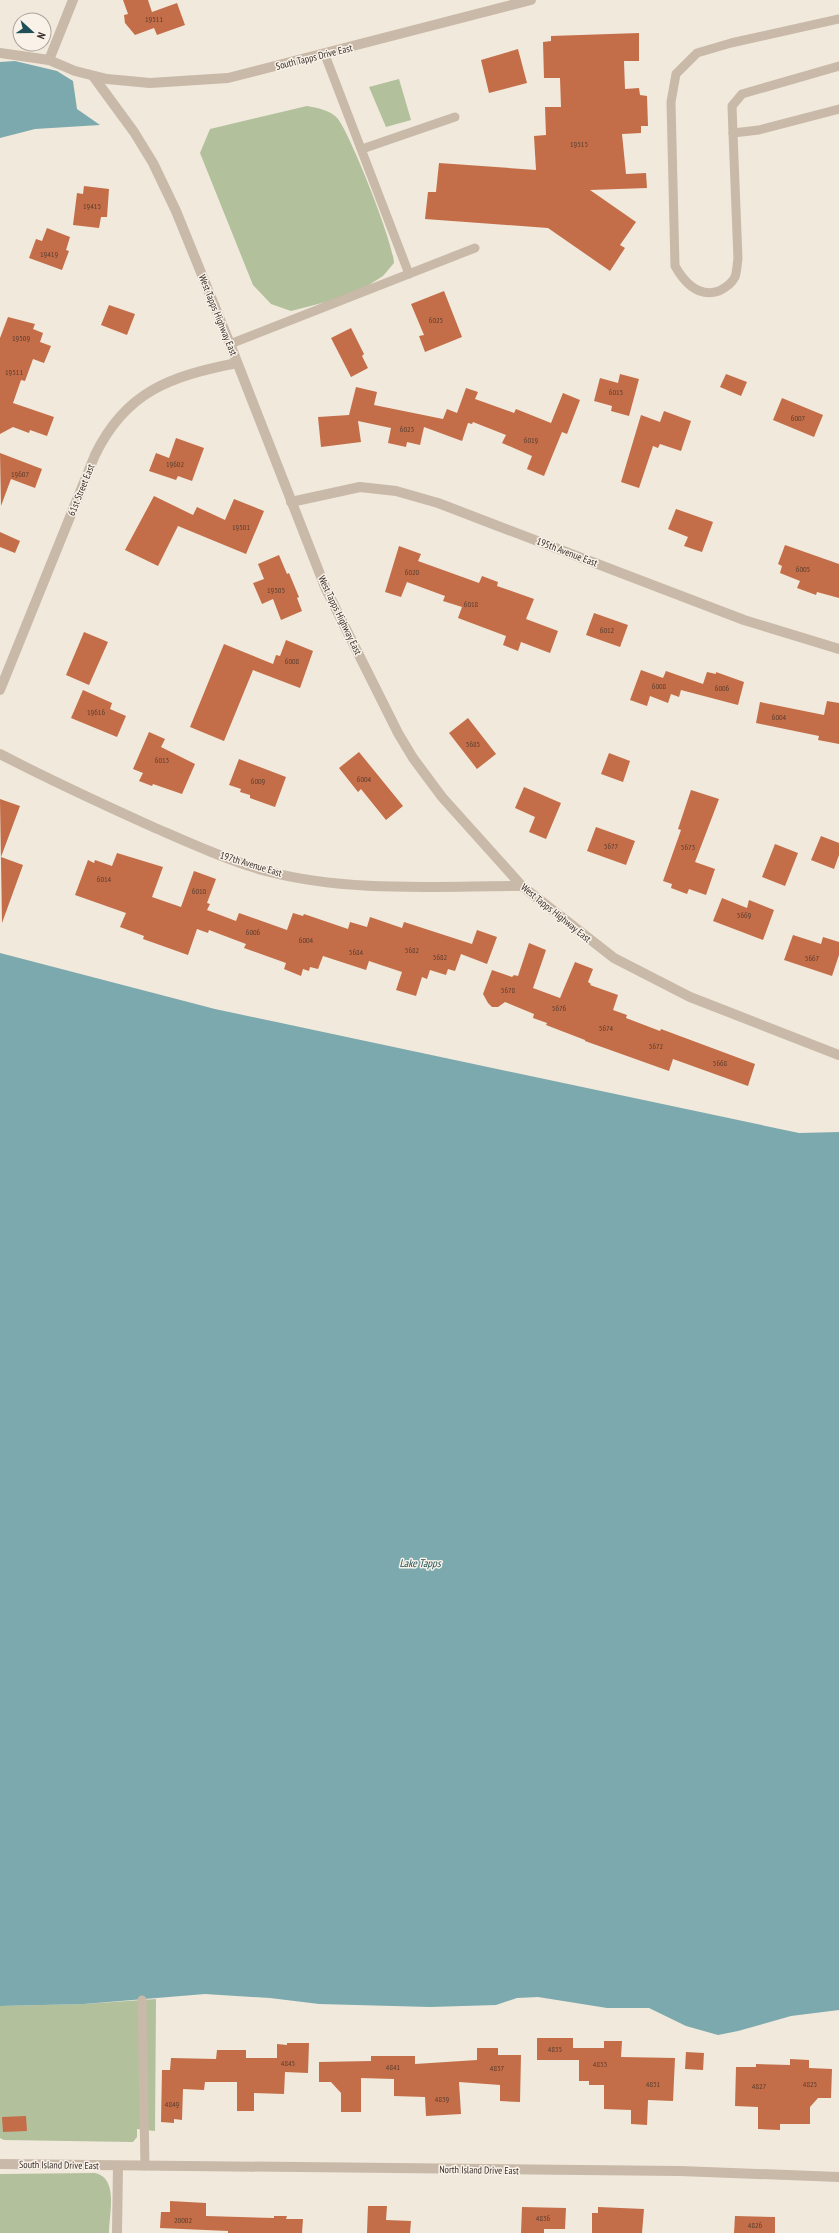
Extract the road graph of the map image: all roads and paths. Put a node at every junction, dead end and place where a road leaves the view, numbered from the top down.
1 (73, 0) edge
2 (531, 0) edge
3 (839, 19) edge
4 (0, 52) edge
5 (325, 55) junction
6 (49, 60) junction
7 (839, 66) edge
8 (93, 76) junction
9 (839, 109) edge
10 (455, 116) dead end
11 (733, 134) junction
12 (362, 149) junction
13 (475, 248) dead end
14 (409, 274) junction
15 (230, 344) junction
16 (237, 363) junction
17 (291, 502) junction
18 (839, 649) edge
19 (0, 690) edge
20 (0, 754) edge
21 (522, 886) junction
22 (839, 1055) edge
23 (142, 2000) dead end
24 (0, 2164) edge
25 (118, 2166) junction
26 (145, 2166) junction
27 (839, 2177) edge
28 (117, 2233) edge

1 - 6 street
2 - 5 street, South Tapps Drive East
3 - 11 lane
4 - 6 street
5 - 8 street, South Tapps Drive East
5 - 12 lane
6 - 8 street
7 - 11 lane
8 - 15 street, West Tapps Highway East
9 - 11 lane
10 - 12 lane
12 - 14 lane
13 - 14 lane
14 - 15 lane
15 - 16 street, West Tapps Highway East
16 - 17 street, West Tapps Highway East
16 - 19 street, 61st Street East
17 - 18 street, 195th Avenue East
17 - 21 street, West Tapps Highway East
20 - 21 street, 197th Avenue East
21 - 22 street, West Tapps Highway East
23 - 26 lane
24 - 25 street, South Island Drive East
25 - 26 street, North Island Drive East
25 - 28 street
26 - 27 street, North Island Drive East

